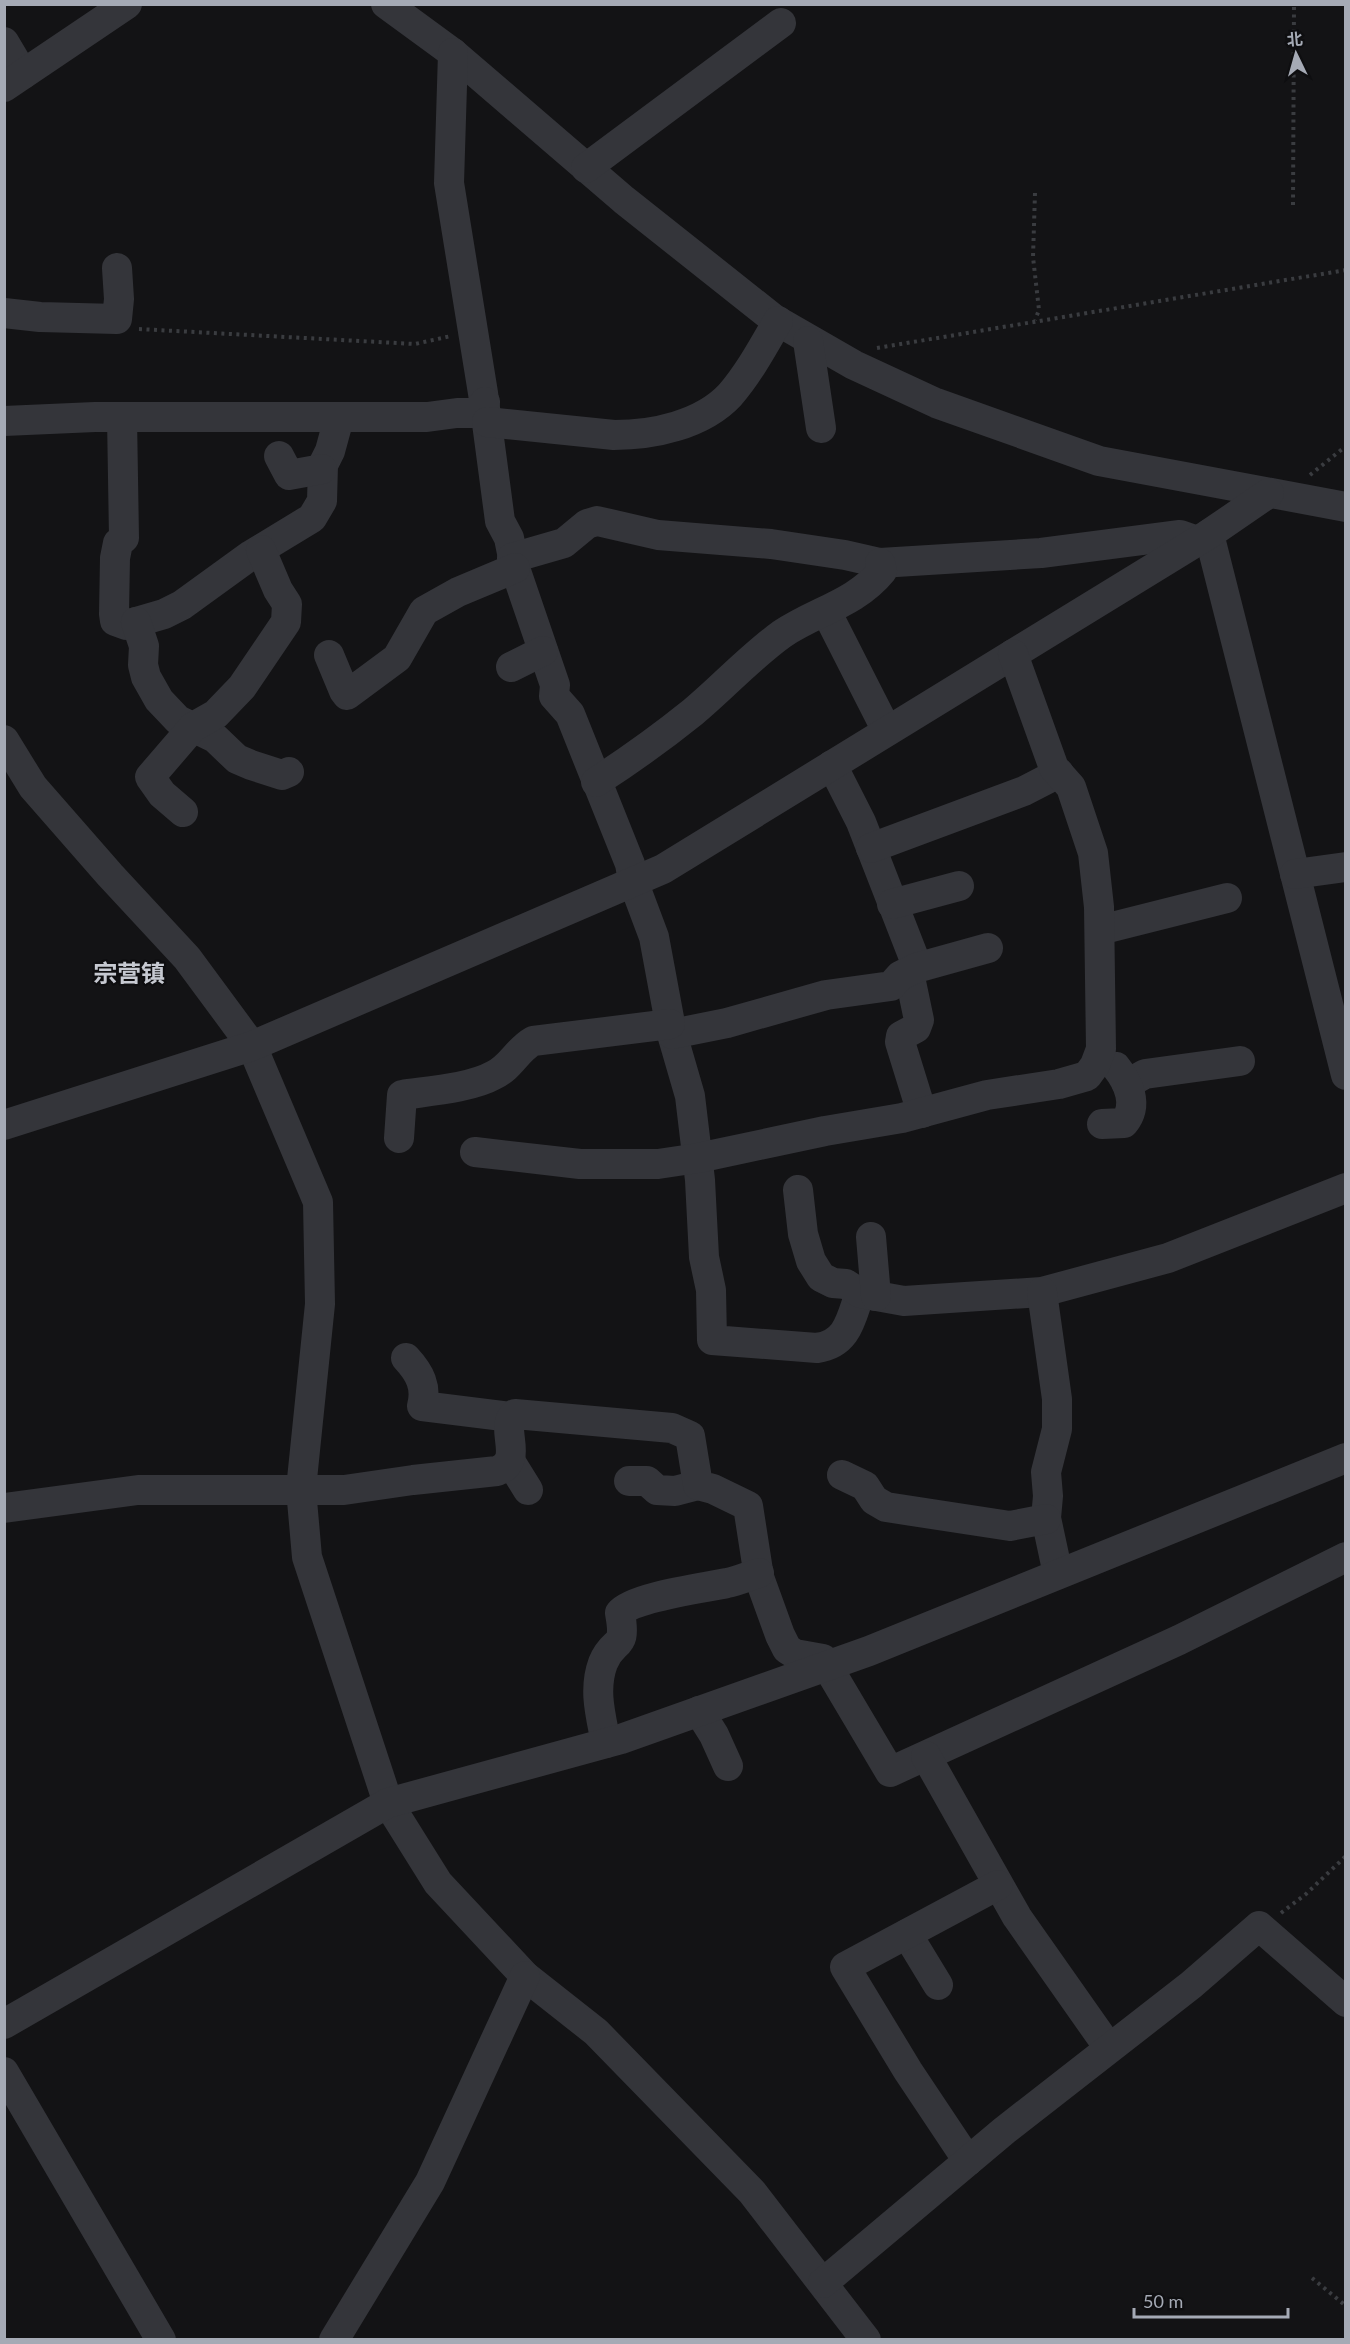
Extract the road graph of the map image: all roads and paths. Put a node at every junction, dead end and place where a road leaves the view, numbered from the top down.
1 (128, 4) edge
2 (386, 4) edge
3 (1294, 4) edge
4 (781, 23) dead end
5 (4, 42) edge
6 (453, 52) junction
7 (14, 80) edge
8 (586, 168) junction
9 (1035, 193) dead end
10 (1293, 205) dead end
11 (117, 268) dead end
12 (1346, 270) edge
13 (4, 313) edge
14 (778, 321) junction
15 (1035, 321) junction
16 (127, 329) dead end
17 (472, 331) junction
18 (808, 340) junction
19 (875, 348) dead end
20 (486, 412) junction
21 (122, 417) junction
22 (339, 418) junction
23 (4, 421) edge
24 (821, 428) dead end
25 (1346, 446) edge
26 (279, 456) dead end
27 (322, 469) junction
28 (1276, 494) junction
29 (1346, 507) edge
30 (1203, 538) junction
31 (261, 550) junction
32 (513, 563) junction
33 (880, 563) junction
34 (826, 611) junction
35 (136, 622) junction
36 (543, 651) junction
37 (1013, 654) junction
38 (329, 655) dead end
39 (512, 668) dead end
40 (193, 727) junction
41 (887, 731) junction
42 (4, 740) edge
43 (832, 765) junction
44 (289, 772) dead end
45 (1059, 773) junction
46 (596, 782) junction
47 (183, 812) dead end
48 (871, 848) junction
49 (1346, 867) edge
50 (1295, 874) junction
51 (633, 882) junction
52 (959, 886) dead end
53 (1227, 898) dead end
54 (892, 903) junction
55 (1100, 930) junction
56 (988, 948) dead end
57 (916, 968) junction
58 (671, 1029) junction
59 (252, 1046) junction
60 (1100, 1054) junction
61 (1240, 1061) dead end
62 (1346, 1075) edge
63 (1127, 1084) junction
64 (922, 1113) junction
65 (1102, 1124) dead end
66 (4, 1125) edge
67 (399, 1138) dead end
68 (475, 1152) dead end
69 (698, 1158) junction
70 (1346, 1188) edge
71 (798, 1190) dead end
72 (871, 1237) dead end
73 (1042, 1292) junction
74 (868, 1294) junction
75 (406, 1358) dead end
76 (511, 1417) junction
77 (1346, 1458) edge
78 (510, 1461) junction
79 (842, 1475) dead end
80 (629, 1481) dead end
81 (698, 1485) junction
82 (301, 1489) junction
83 (528, 1490) dead end
84 (4, 1508) edge
85 (1046, 1519) junction
86 (1346, 1557) edge
87 (759, 1573) junction
88 (1058, 1574) junction
89 (826, 1666) junction
90 (699, 1711) junction
91 (606, 1743) junction
92 (926, 1756) junction
93 (728, 1766) dead end
94 (388, 1803) junction
95 (1346, 1856) edge
96 (999, 1885) junction
97 (1264, 1929) junction
98 (907, 1934) junction
99 (525, 1976) junction
100 (938, 1985) dead end
101 (1346, 2002) edge
102 (4, 2024) edge
103 (1109, 2048) junction
104 (4, 2072) edge
105 (968, 2161) junction
106 (1312, 2278) dead end
107 (823, 2283) junction
108 (1346, 2306) edge
109 (161, 2340) edge
110 (334, 2340) edge
111 (866, 2340) edge

1 - 7 street
2 - 6 street
3 - 10 path
4 - 8 street
5 - 7 street
6 - 8 street
6 - 17 street
8 - 14 street
9 - 15 path
11 - 13 street
12 - 15 path
14 - 18 street
14 - 20 street
15 - 19 path
16 - 17 path
17 - 20 street
18 - 24 street
18 - 28 street
20 - 22 street
20 - 32 street
21 - 22 street
21 - 23 street
21 - 35 street
22 - 27 street
25 - 28 path
26 - 27 street
27 - 31 street
28 - 29 street
28 - 30 street
30 - 33 street
30 - 37 street
30 - 50 street
31 - 35 street
31 - 40 street
32 - 33 street
32 - 36 street
32 - 38 street
33 - 34 street
34 - 41 street
34 - 46 street
35 - 40 street
36 - 39 street
36 - 46 street
37 - 41 street
37 - 45 street
40 - 44 street
40 - 47 street
41 - 43 street
42 - 59 street
43 - 48 street
43 - 51 street
45 - 48 street
45 - 55 street
46 - 51 street
48 - 54 street
49 - 50 street
50 - 62 street
51 - 58 street
51 - 59 street
52 - 54 street
53 - 55 street
54 - 57 street
55 - 60 street
56 - 57 street
57 - 58 street
57 - 64 street
58 - 67 street
58 - 69 street
59 - 66 street
59 - 82 street
60 - 63 street
60 - 64 street
61 - 63 street
63 - 65 street
64 - 69 street
68 - 69 street
69 - 74 street
70 - 73 street
71 - 74 street
72 - 74 street
73 - 74 street
73 - 85 street
75 - 76 street
76 - 78 street
76 - 81 street
77 - 88 street
78 - 82 street
78 - 83 street
79 - 85 street
80 - 81 street
81 - 87 street
82 - 84 street
82 - 94 street
85 - 88 street
86 - 92 street
87 - 89 street
87 - 91 street
88 - 89 street
89 - 90 street
89 - 92 street
90 - 91 street
90 - 93 street
91 - 94 street
92 - 96 street
94 - 99 street
94 - 102 street
95 - 97 path
96 - 98 street
96 - 103 street
97 - 101 street
97 - 103 street
98 - 100 street
98 - 105 street
99 - 107 street
99 - 110 street
103 - 105 street
104 - 109 street
105 - 107 street
106 - 108 path
107 - 111 street

